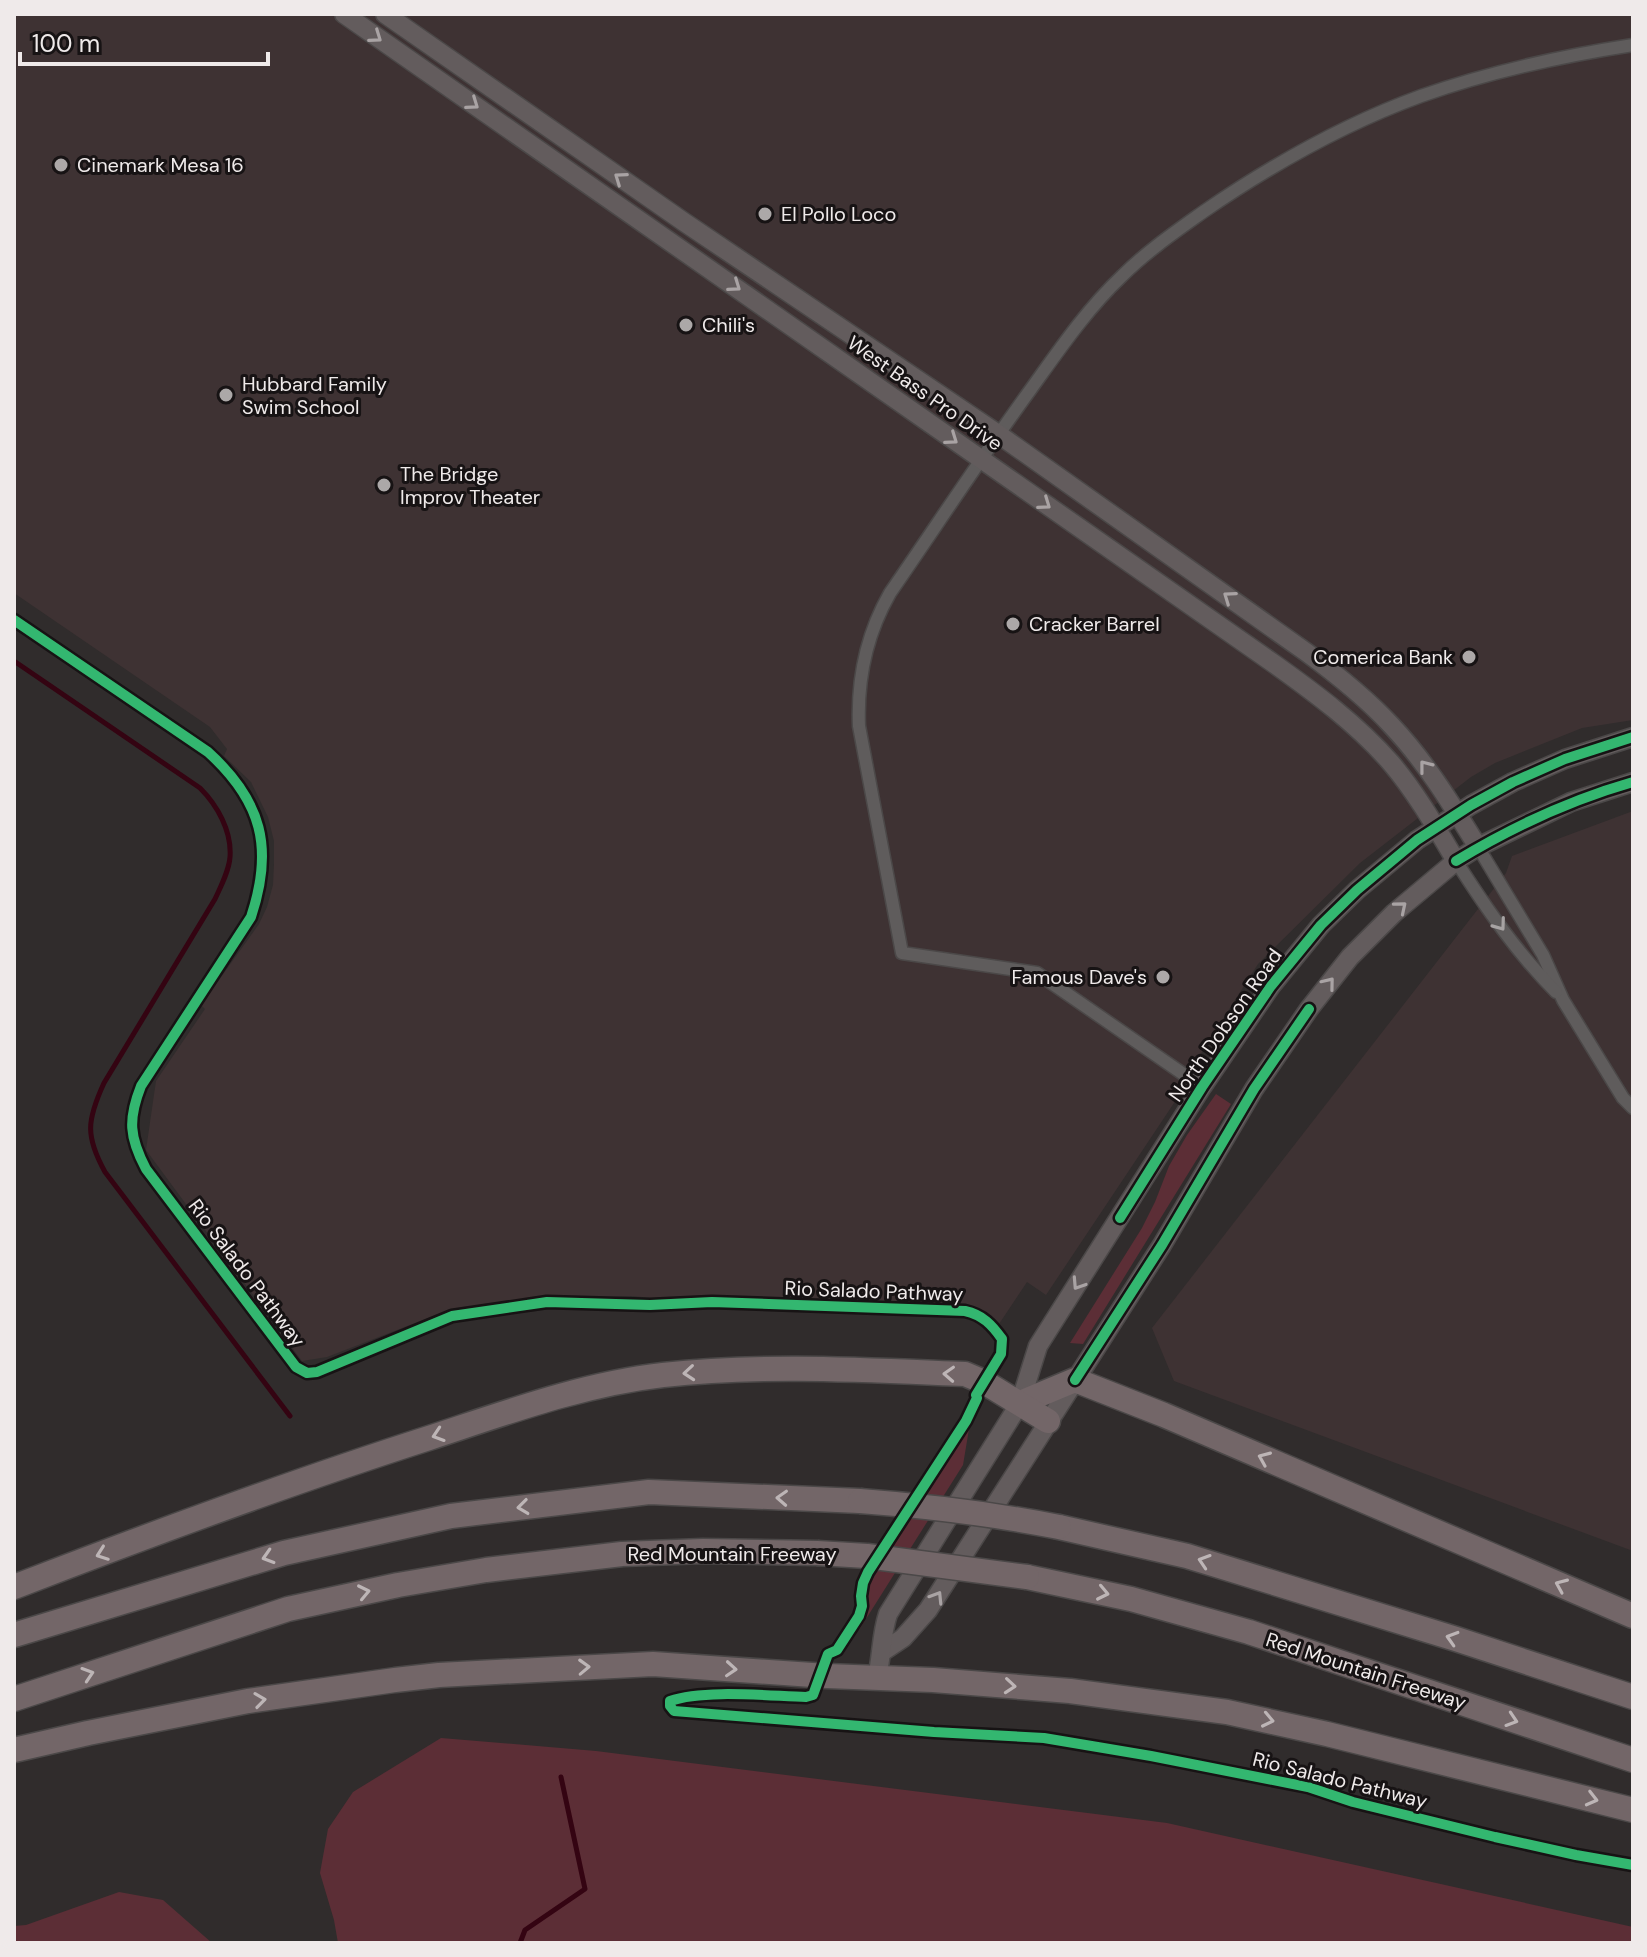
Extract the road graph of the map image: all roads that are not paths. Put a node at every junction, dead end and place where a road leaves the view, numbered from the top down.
1 (344, 14) edge
2 (385, 14) edge
3 (1633, 45) edge
4 (998, 434) junction
5 (981, 460) junction
6 (1633, 737) edge
7 (1633, 782) edge
8 (1457, 813) junction
9 (1434, 827) junction
10 (1473, 839) junction
11 (1456, 861) junction
12 (1563, 1000) junction
13 (1202, 1087) junction
14 (1633, 1108) edge
15 (1075, 1380) junction
16 (1020, 1403) junction
17 (1048, 1421) junction
18 (14, 1587) edge
19 (1633, 1616) edge
20 (14, 1635) edge
21 (882, 1652) junction
22 (877, 1677) junction
23 (1633, 1697) edge
24 (14, 1699) edge
25 (14, 1750) edge
26 (1633, 1760) edge
27 (1633, 1810) edge

1 -> 5 street, West Bass Pro Drive
4 -> 2 street, West Bass Pro Drive
3 - 4 street
4 - 5 street
8 -> 4 street, West Bass Pro Drive
5 -> 9 street, West Bass Pro Drive
5 - 13 street
6 - 8 street, North Dobson Road
7 - 10 street
8 - 9 street, North Dobson Road
8 - 10 street, West Bass Pro Drive
9 - 11 street, West Bass Pro Drive
9 - 13 street, North Dobson Road
10 - 11 street
10 - 12 street
11 -> 12 street
15 -> 11 street
12 - 14 street
13 -> 16 street, North Dobson Road
15 - 16 highway
15 - 17 street
19 -> 15 highway
16 - 17 highway
16 -> 18 highway
16 - 21 street, North Dobson Road
21 -> 17 street
23 -> 20 highway, bridge
21 - 22 street, North Dobson Road
25 -> 22 highway
22 -> 27 highway
24 -> 26 highway, Red Mountain Freeway, bridge

